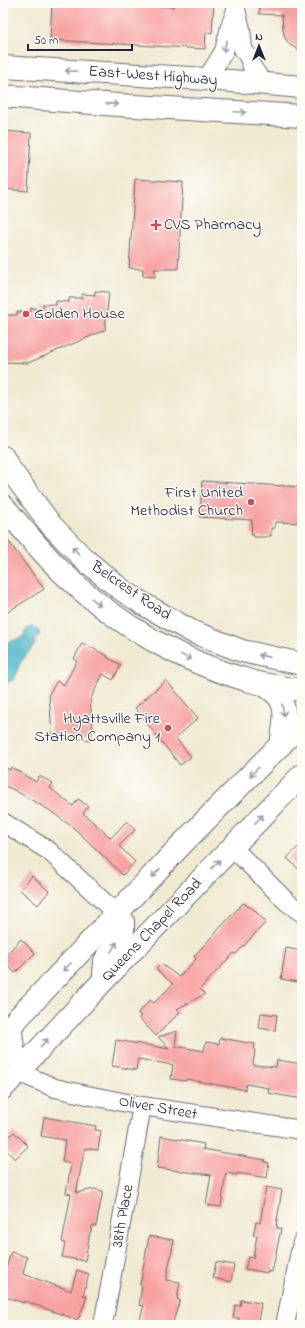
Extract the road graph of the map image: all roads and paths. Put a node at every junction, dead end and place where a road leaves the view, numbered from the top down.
1 (236, 6) edge
2 (3, 67) edge
3 (207, 79) junction
4 (264, 84) junction
5 (302, 87) edge
6 (3, 96) edge
7 (302, 116) edge
8 (3, 457) edge
9 (3, 506) edge
10 (145, 605) junction
11 (163, 646) junction
12 (302, 664) edge
13 (263, 684) junction
14 (302, 690) edge
15 (302, 723) edge
16 (281, 744) junction
17 (302, 775) edge
18 (3, 822) edge
19 (232, 847) junction
20 (302, 913) edge
21 (117, 914) junction
22 (103, 981) junction
23 (8, 1029) edge
24 (18, 1072) junction
25 (3, 1088) edge
26 (142, 1106) junction
27 (302, 1130) edge
28 (302, 1242) edge
29 (103, 1325) edge
30 (285, 1325) edge

1 -> 3 street
1 - 4 street
3 -> 2 main road, East-West Highway
3 - 4 main road, East-West Highway
4 - 5 main road, East-West Highway
6 -> 7 main road, East-West Highway
10 -> 8 main road, Belcrest Road
9 -> 11 main road, Belcrest Road
10 - 11 main road
12 -> 10 main road, Belcrest Road
11 -> 13 main road, Belcrest Road
13 - 14 main road, Belcrest Road
13 -> 16 main road
15 - 16 main road
16 -> 21 main road
19 -> 17 main road, Queens Chapel Road
18 - 21 street
19 - 20 street
22 -> 19 main road, Queens Chapel Road
22 -> 21 main road
21 -> 23 main road
24 -> 22 main road, Queens Chapel Road
23 - 24 street
24 - 25 main road, Queens Chapel Road
24 - 26 street, Oliver Street
26 - 27 street, Oliver Street
26 - 29 street, 38th Place
28 - 30 street

